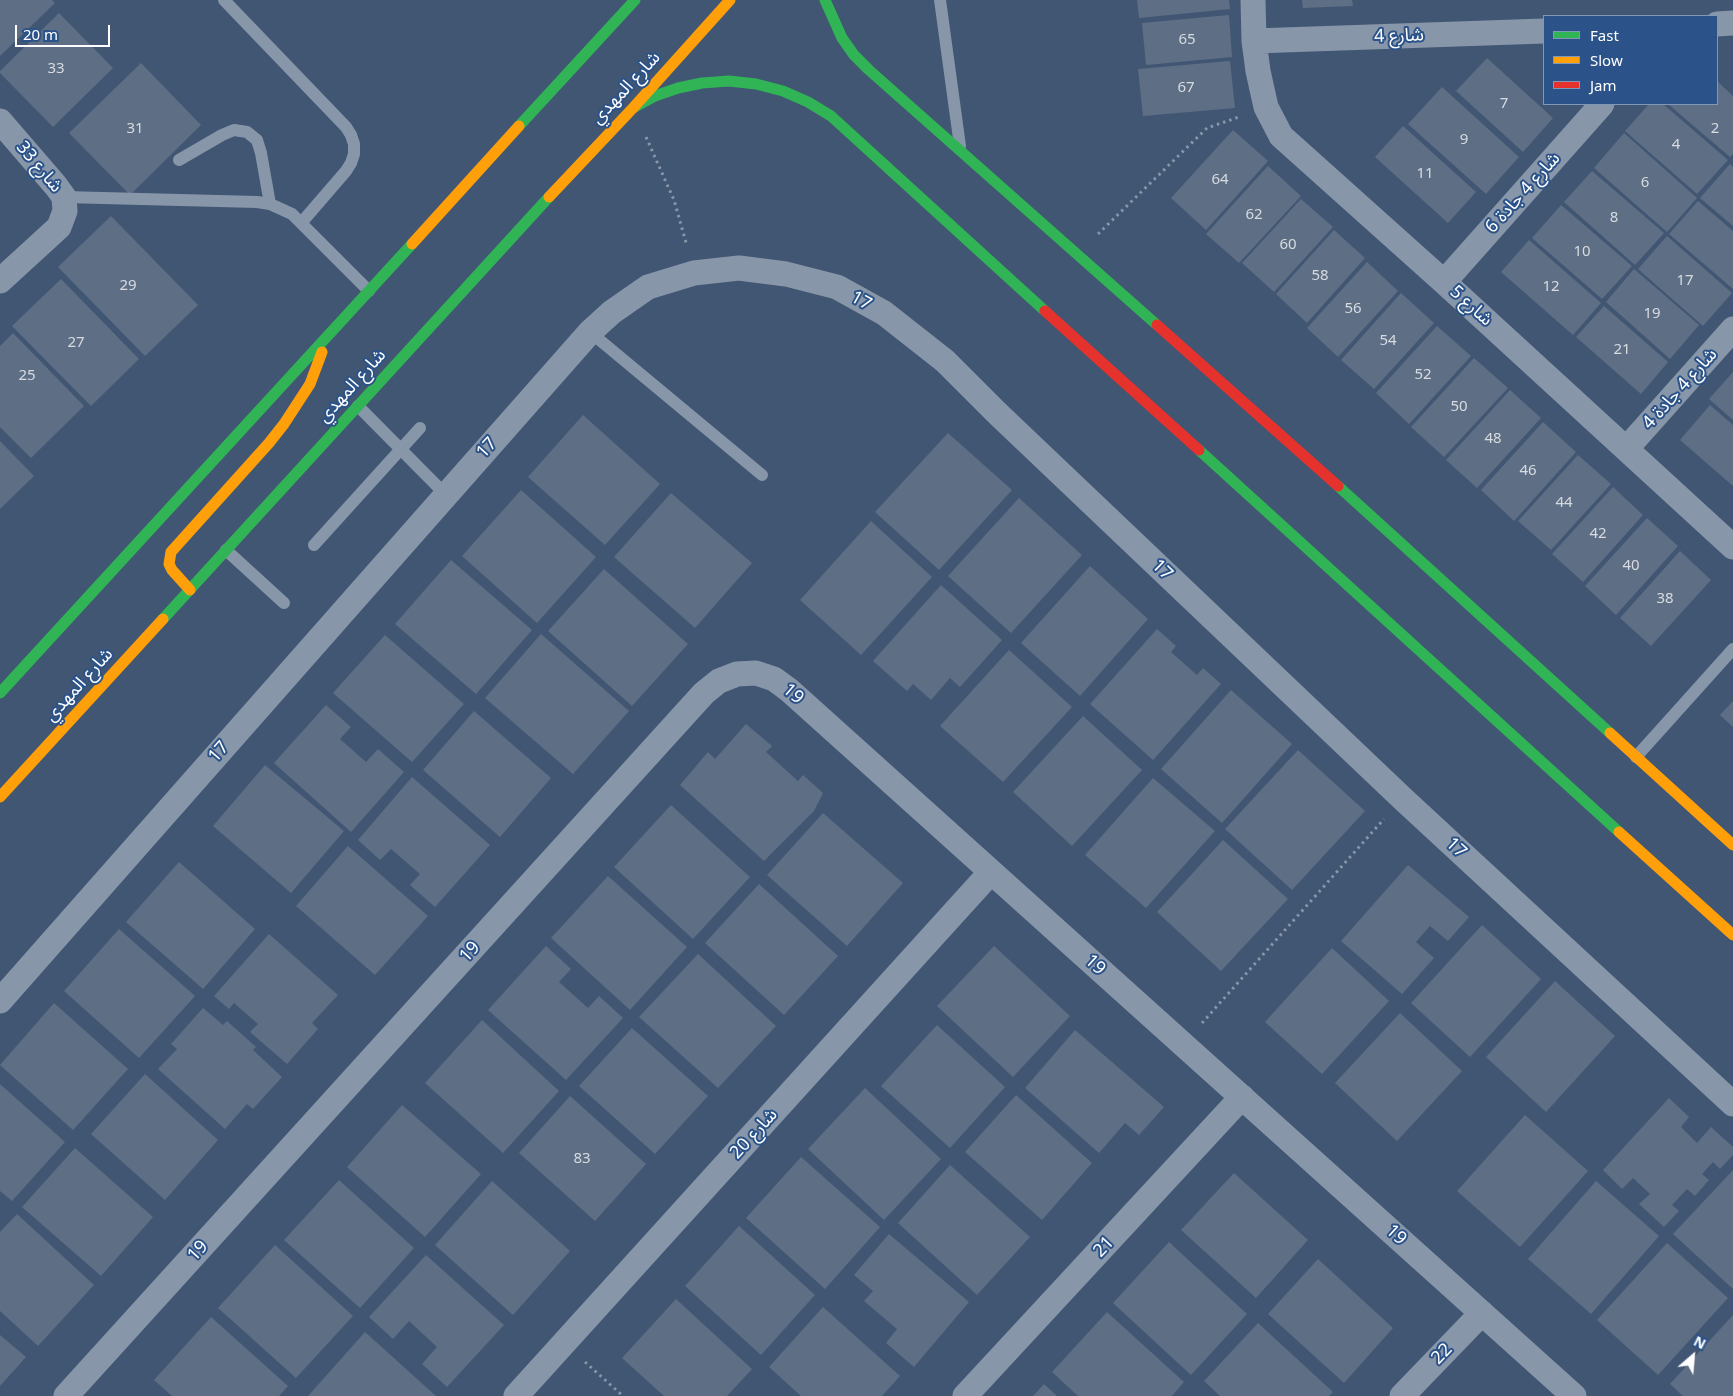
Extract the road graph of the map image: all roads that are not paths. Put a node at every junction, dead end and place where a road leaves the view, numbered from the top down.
1 (224, 0) edge
2 (634, 0) edge
3 (730, 0) edge
4 (825, 0) edge
5 (940, 0) edge
6 (1253, 0) edge
7 (1733, 23) edge
8 (1718, 24) edge
9 (1543, 31) edge
10 (1254, 41) junction
11 (1601, 105) edge
12 (634, 108) junction
13 (0, 121) edge
14 (961, 151) junction
15 (179, 160) dead end
16 (64, 197) junction
17 (270, 204) junction
18 (302, 222) junction
19 (0, 281) edge
20 (1444, 282) junction
21 (370, 290) junction
22 (1733, 330) edge
23 (590, 332) junction
24 (326, 338) junction
25 (358, 406) junction
26 (420, 428) dead end
27 (1627, 448) junction
28 (401, 449) junction
29 (762, 475) dead end
30 (446, 495) junction
31 (314, 545) dead end
32 (1733, 547) edge
33 (226, 550) junction
34 (190, 590) junction
35 (284, 602) dead end
36 (1733, 649) edge
37 (0, 693) edge
38 (1636, 756) junction
39 (0, 797) edge
40 (1733, 844) edge
41 (991, 872) junction
42 (1733, 935) edge
43 (0, 1001) edge
44 (1242, 1097) junction
45 (1733, 1104) edge
46 (1482, 1313) junction
47 (66, 1396) edge
48 (516, 1396) edge
49 (965, 1396) edge
50 (1402, 1396) edge
51 (1574, 1396) edge

1 - 18 lane
2 - 21 street
3 - 12 street, شارع المهدي
4 - 14 street
5 - 14 lane
6 - 10 street, شارع 5
7 - 8 street
9 - 10 street, شارع 4
10 - 20 street, شارع 5
11 - 20 street, شارع 4 جادة 6
12 - 25 street, شارع المهدي
12 - 42 street
13 - 16 street, شارع 33
14 - 38 street
15 - 17 lane
16 - 17 lane
16 - 19 street, شارع 33
17 - 18 lane
18 - 21 lane
20 - 27 street, شارع 5
21 - 24 street
22 - 27 street, شارع 4 جادة 4
23 - 29 lane
23 - 30 street, 17
23 - 45 street, 17
24 - 34 street
24 - 37 street
25 - 28 lane
25 - 33 street, شارع المهدي
26 - 28 lane
27 - 32 street, شارع 5
28 - 30 lane
28 - 31 lane
30 - 43 street, 17
33 - 34 street, شارع المهدي
33 - 35 lane
34 - 39 street, شارع المهدي
36 - 38 lane
38 - 40 street
41 - 44 street, 19
41 - 47 street, 19
41 - 48 street, شارع 20
44 - 46 street, 19
44 - 49 street, 21
46 - 50 street, 22
46 - 51 street, 19

